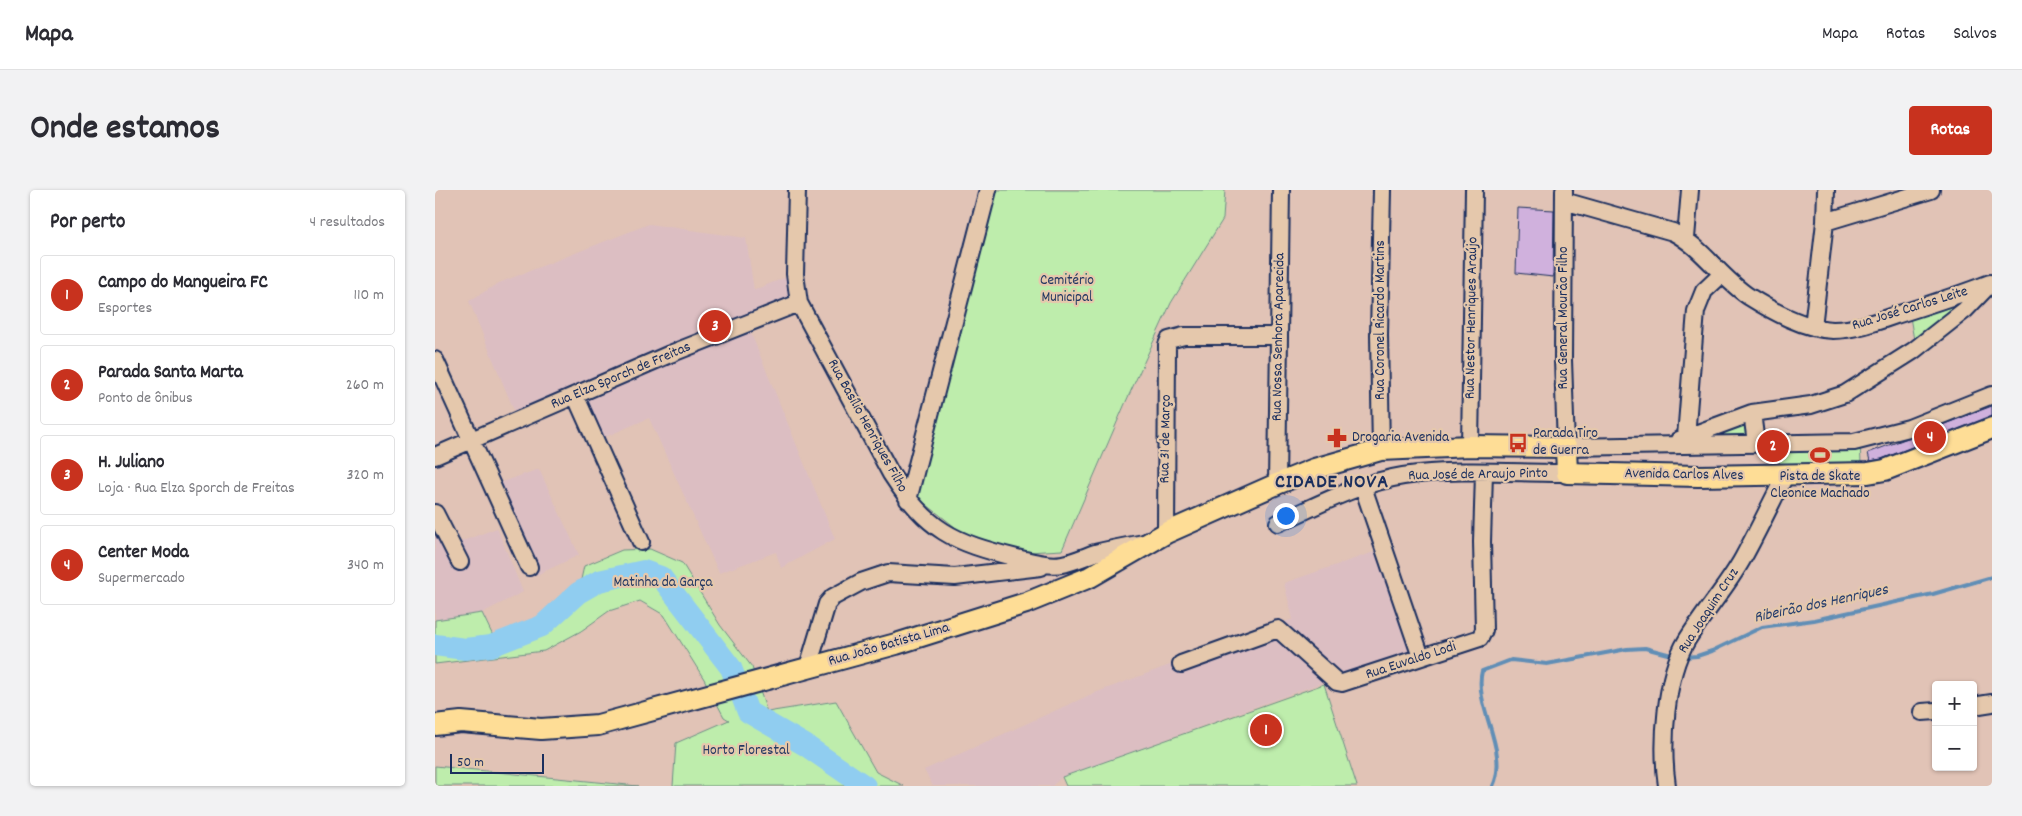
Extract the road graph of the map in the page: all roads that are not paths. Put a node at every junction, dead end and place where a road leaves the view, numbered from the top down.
1 (797, 190) edge
2 (988, 190) edge
3 (1281, 190) edge
4 (1381, 190) edge
5 (1474, 190) edge
6 (1690, 190) edge
7 (1826, 190) edge
8 (1931, 190) edge
9 (1564, 195) edge
10 (1825, 222) junction
11 (1686, 238) junction
12 (1721, 275) junction
13 (1991, 282) edge
14 (799, 303) junction
15 (1813, 327) junction
16 (1278, 336) junction
17 (435, 360) edge
18 (575, 395) junction
19 (1992, 395) edge
20 (1752, 413) junction
21 (1992, 428) edge
22 (1686, 437) junction
23 (470, 440) junction
24 (1756, 443) junction
25 (1668, 444) junction
26 (1470, 446) junction
27 (1566, 447) junction
28 (1381, 450) junction
29 (435, 456) edge
30 (1484, 473) junction
31 (1567, 473) junction
32 (1785, 476) junction
33 (1277, 484) junction
34 (1363, 487) junction
35 (908, 500) junction
36 (435, 513) edge
37 (1278, 524) dead end
38 (1166, 533) junction
39 (641, 542) dead end
40 (1146, 543) junction
41 (460, 562) dead end
42 (1061, 565) junction
43 (529, 567) dead end
44 (1091, 577) joint
45 (1421, 657) junction
46 (1181, 664) dead end
47 (809, 667) junction
48 (1992, 703) edge
49 (1977, 705) edge
50 (435, 725) edge
51 (1667, 786) edge

1 - 14 street, Rua Basílio Henriques Filho
2 - 35 street
3 - 16 street, Rua Nossa Senhora Aparecida
4 - 28 street, Rua Coronel Ricardo Martins
5 - 26 street, Rua Nestor Henriques Araújo
6 - 11 street
7 - 10 street
8 - 10 street
9 - 11 street, Rua José Carlos Leite
9 - 27 street, Rua General Mourão Filho
10 - 15 street
11 - 12 street, Rua José Carlos Leite
12 - 15 street, Rua José Carlos Leite
12 - 22 street
13 - 15 street, Rua José Carlos Leite
13 - 20 street
14 - 18 street, Rua Elza Sporch de Freitas
14 - 35 street, Rua Basílio Henriques Filho
16 - 33 street, Rua Nossa Senhora Aparecida
16 - 38 street, Rua 31 de Março
17 - 23 street
18 - 23 street, Rua Elza Sporch de Freitas
18 - 39 street
19 - 24 street, Avenida Carlos Alves
20 - 22 street
20 - 24 street
21 - 32 main road, Avenida Carlos Alves
22 - 25 street
23 - 29 street, Rua Elza Sporch de Freitas
23 - 43 street
24 - 25 street, Avenida Carlos Alves
25 - 27 street, Avenida Carlos Alves
26 - 27 main road, Rua José de Araujo Pinto
26 - 28 main road, Rua José de Araujo Pinto
27 - 31 main road
28 - 33 main road, Rua José de Araujo Pinto
30 - 31 street, Rua José de Araujo Pinto
30 - 34 street, Rua José de Araujo Pinto
30 - 45 street, Rua Euvaldo Lodi
31 - 32 main road, Avenida Carlos Alves
32 - 51 street, Rua Joaquim Cruz
33 - 38 main road, Rua José de Araujo Pinto
34 - 37 street, Rua José de Araujo Pinto
34 - 45 street
35 - 42 street, Rua Basílio Henriques Filho
36 - 41 street
38 - 40 main road, Rua José de Araujo Pinto
40 - 42 street, Rua Basílio Henriques Filho
40 - 44 main road, Rua José de Araujo Pinto
42 - 47 street
44 - 47 main road, Rua João Batista Lima
45 - 46 street, Rua Euvaldo Lodi
47 - 50 main road, Rua João Batista Lima
48 - 49 street

